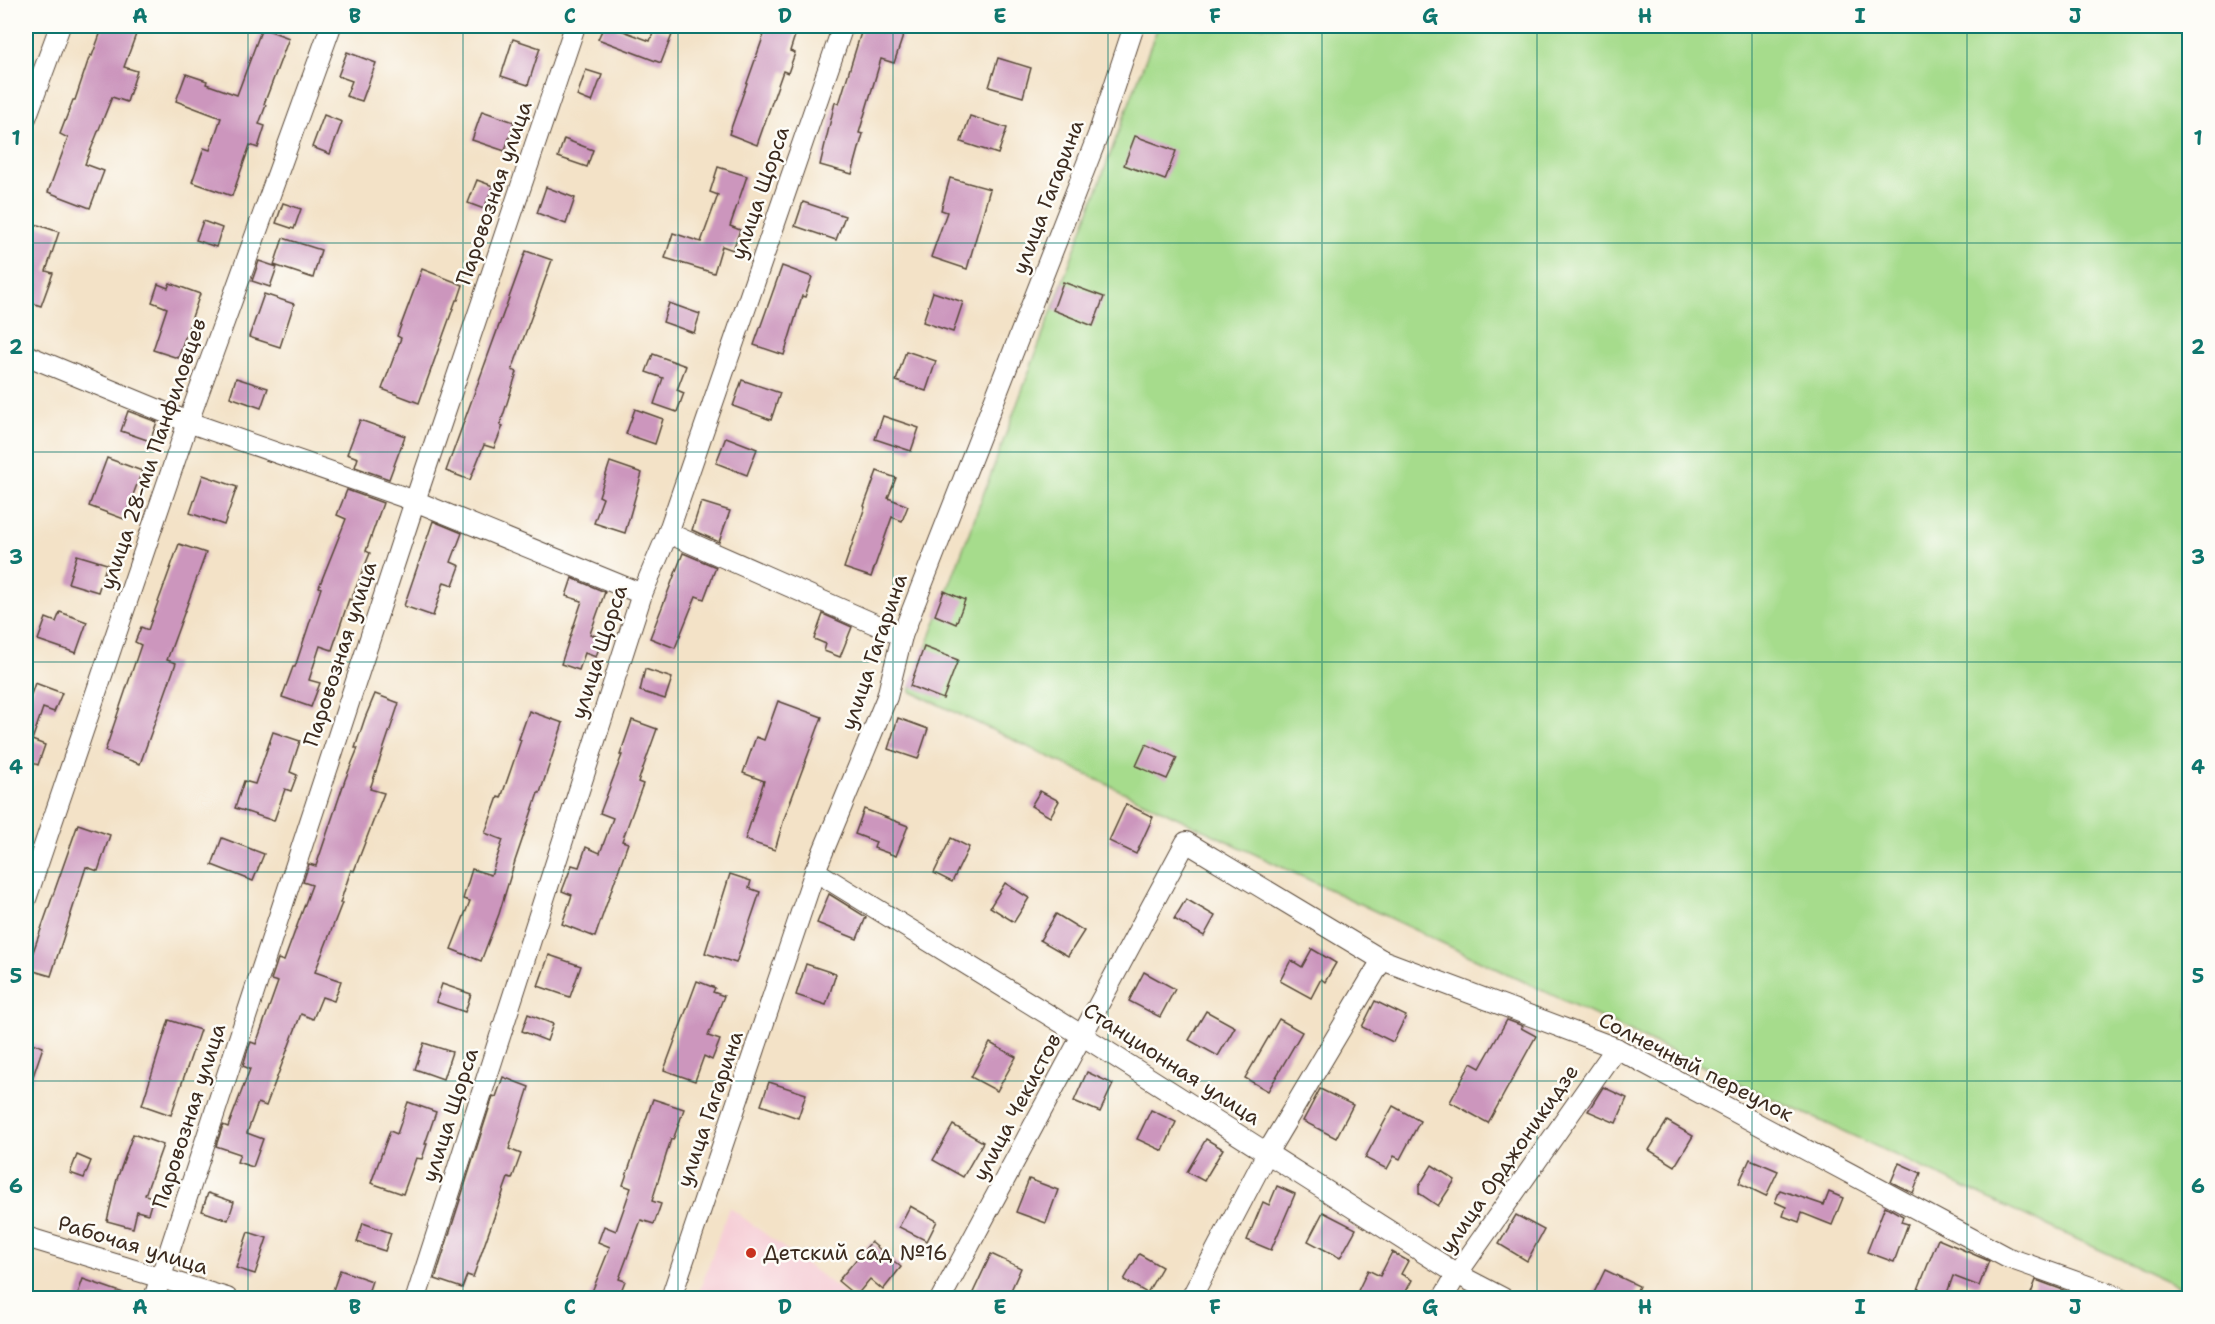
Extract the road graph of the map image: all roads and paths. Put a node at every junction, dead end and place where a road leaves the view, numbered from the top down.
1 (60, 26) edge
2 (331, 26) edge
3 (575, 26) edge
4 (843, 26) edge
5 (1134, 26) edge
6 (26, 118) edge
7 (26, 355) edge
8 (188, 422) junction
9 (415, 501) junction
10 (668, 533) junction
11 (642, 594) junction
12 (902, 636) junction
13 (1186, 842) joint
14 (815, 871) junction
15 (26, 899) edge
16 (1382, 960) junction
17 (1083, 1036) junction
18 (1616, 1048) junction
19 (1267, 1153) junction
20 (26, 1237) edge
21 (1457, 1274) junction
22 (162, 1277) junction
23 (154, 1299) edge
24 (227, 1299) edge
25 (416, 1299) edge
26 (671, 1299) edge
27 (941, 1299) edge
28 (1191, 1299) edge
29 (1443, 1299) edge
30 (1503, 1299) edge
31 (2122, 1299) edge

1 - 6 street
2 - 8 street, улица 28-ми Панфиловцев
3 - 9 street, Паровозная улица
4 - 10 street, улица Щорса
5 - 12 street, улица Гагарина
7 - 8 street
8 - 9 street
8 - 15 street, улица 28-ми Панфиловцев
9 - 11 street
9 - 22 street, Паровозная улица
10 - 11 street, улица Щорса
10 - 12 street
11 - 25 street, улица Щорса
12 - 14 street, улица Гагарина
13 - 16 street, Солнечный переулок
13 - 17 street, улица Чекистов
14 - 17 street, Станционная улица
14 - 26 street, улица Гагарина
16 - 18 street, Солнечный переулок
16 - 19 street
17 - 19 street, Станционная улица
17 - 27 street, улица Чекистов
18 - 21 street, улица Орджоникидзе
18 - 31 street, Солнечный переулок
19 - 21 street, Станционная улица
19 - 28 street
20 - 22 street, Рабочая улица
21 - 29 street, улица Орджоникидзе
21 - 30 street, Станционная улица
22 - 23 street, Паровозная улица
22 - 24 street, Рабочая улица

